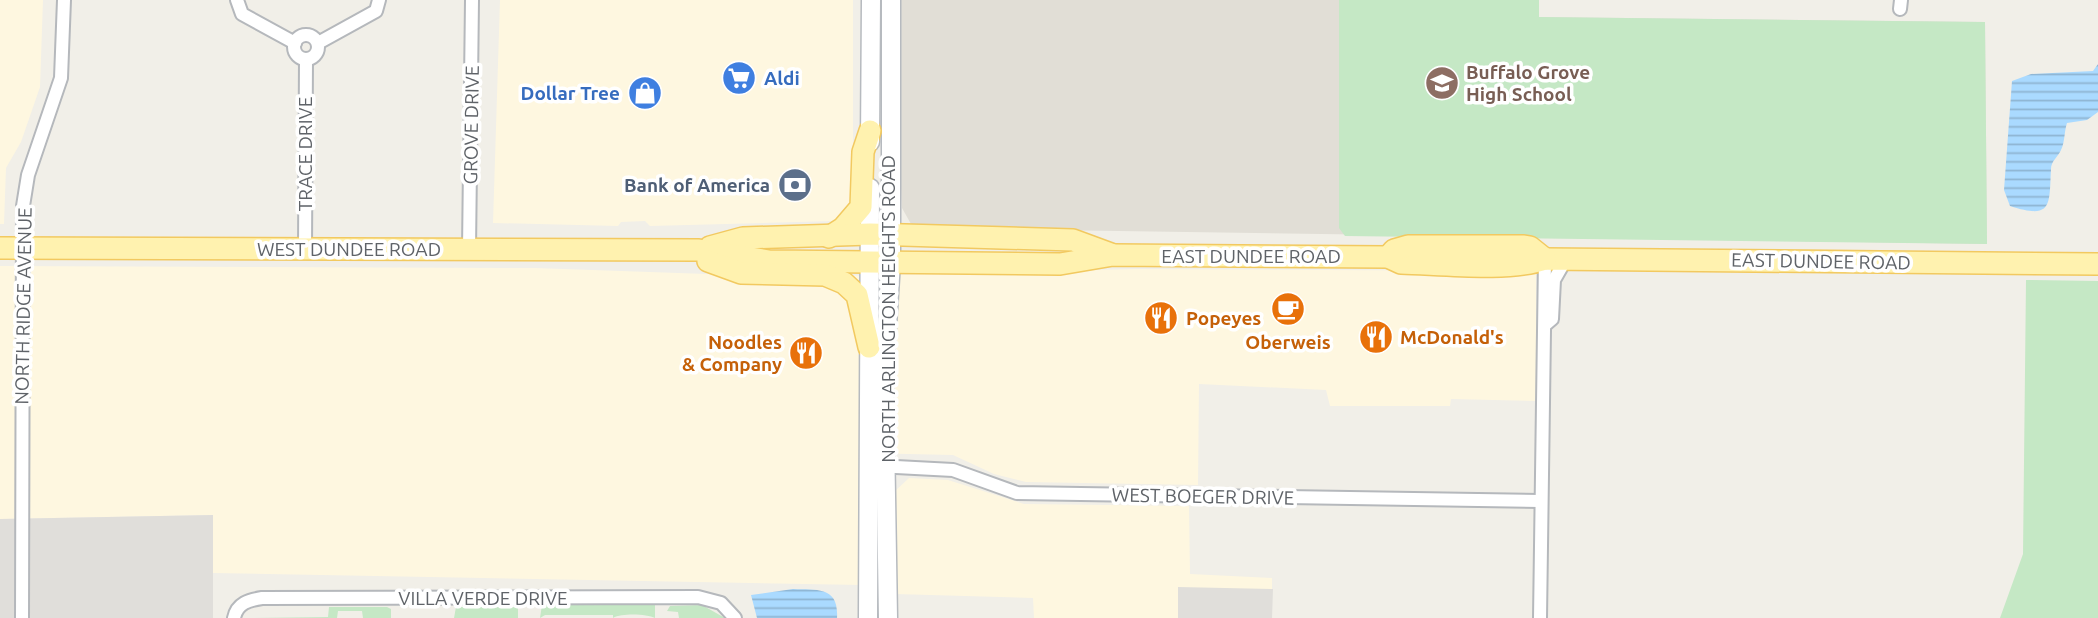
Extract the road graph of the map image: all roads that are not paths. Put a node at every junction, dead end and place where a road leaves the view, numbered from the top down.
1 (64, 0) edge
2 (237, 0) edge
3 (379, 0) edge
4 (472, 0) edge
5 (871, 0) edge
6 (891, 0) edge
7 (295, 43) junction
8 (318, 43) junction
9 (306, 59) junction
10 (870, 131) junction
11 (880, 235) junction
12 (829, 237) junction
13 (10, 248) edge
14 (304, 249) junction
15 (469, 249) junction
16 (676, 250) junction
17 (698, 250) junction
18 (1113, 254) junction
19 (1545, 259) junction
20 (1566, 259) junction
21 (869, 261) junction
22 (891, 262) junction
23 (2098, 264) edge
24 (1545, 325) junction
25 (869, 346) junction
26 (878, 466) junction
27 (1540, 501) junction
28 (22, 618) edge
29 (234, 618) edge
30 (735, 618) edge
31 (868, 618) edge
32 (888, 618) edge
33 (1540, 618) edge

1 - 13 street, NORTH RIDGE AVENUE
2 - 7 street
3 - 8 street
4 - 15 street, GROVE DRIVE
5 - 10 main road, NORTH ARLINGTON HEIGHTS ROAD
6 - 11 main road, NORTH ARLINGTON HEIGHTS ROAD
7 - 8 street
7 - 9 street
8 - 9 street
9 - 14 street, TRACE DRIVE
10 - 11 main road, NORTH ARLINGTON HEIGHTS ROAD
10 - 12 main road
11 - 12 main road, WEST DUNDEE ROAD
11 - 18 main road, EAST DUNDEE ROAD
11 - 21 main road, NORTH ARLINGTON HEIGHTS ROAD
11 - 22 main road, NORTH ARLINGTON HEIGHTS ROAD
12 - 17 main road, WEST DUNDEE ROAD
13 - 14 main road, WEST DUNDEE ROAD
13 - 28 street, NORTH RIDGE AVENUE
14 - 15 main road, WEST DUNDEE ROAD
15 - 16 main road, WEST DUNDEE ROAD
16 - 17 main road, WEST DUNDEE ROAD
16 - 25 main road
17 - 21 main road, WEST DUNDEE ROAD
18 - 19 main road, EAST DUNDEE ROAD
18 - 22 main road, EAST DUNDEE ROAD
19 - 20 main road, EAST DUNDEE ROAD
19 - 24 street
20 - 23 main road, EAST DUNDEE ROAD
20 - 24 street
21 - 22 main road, EAST DUNDEE ROAD
21 - 25 main road, NORTH ARLINGTON HEIGHTS ROAD
22 - 26 main road, NORTH ARLINGTON HEIGHTS ROAD
24 - 27 street
25 - 26 main road, NORTH ARLINGTON HEIGHTS ROAD
26 - 27 street, WEST BOEGER DRIVE
26 - 31 main road, NORTH ARLINGTON HEIGHTS ROAD
26 - 32 main road, NORTH ARLINGTON HEIGHTS ROAD
27 - 33 street
29 - 30 street, VILLA VERDE DRIVE

